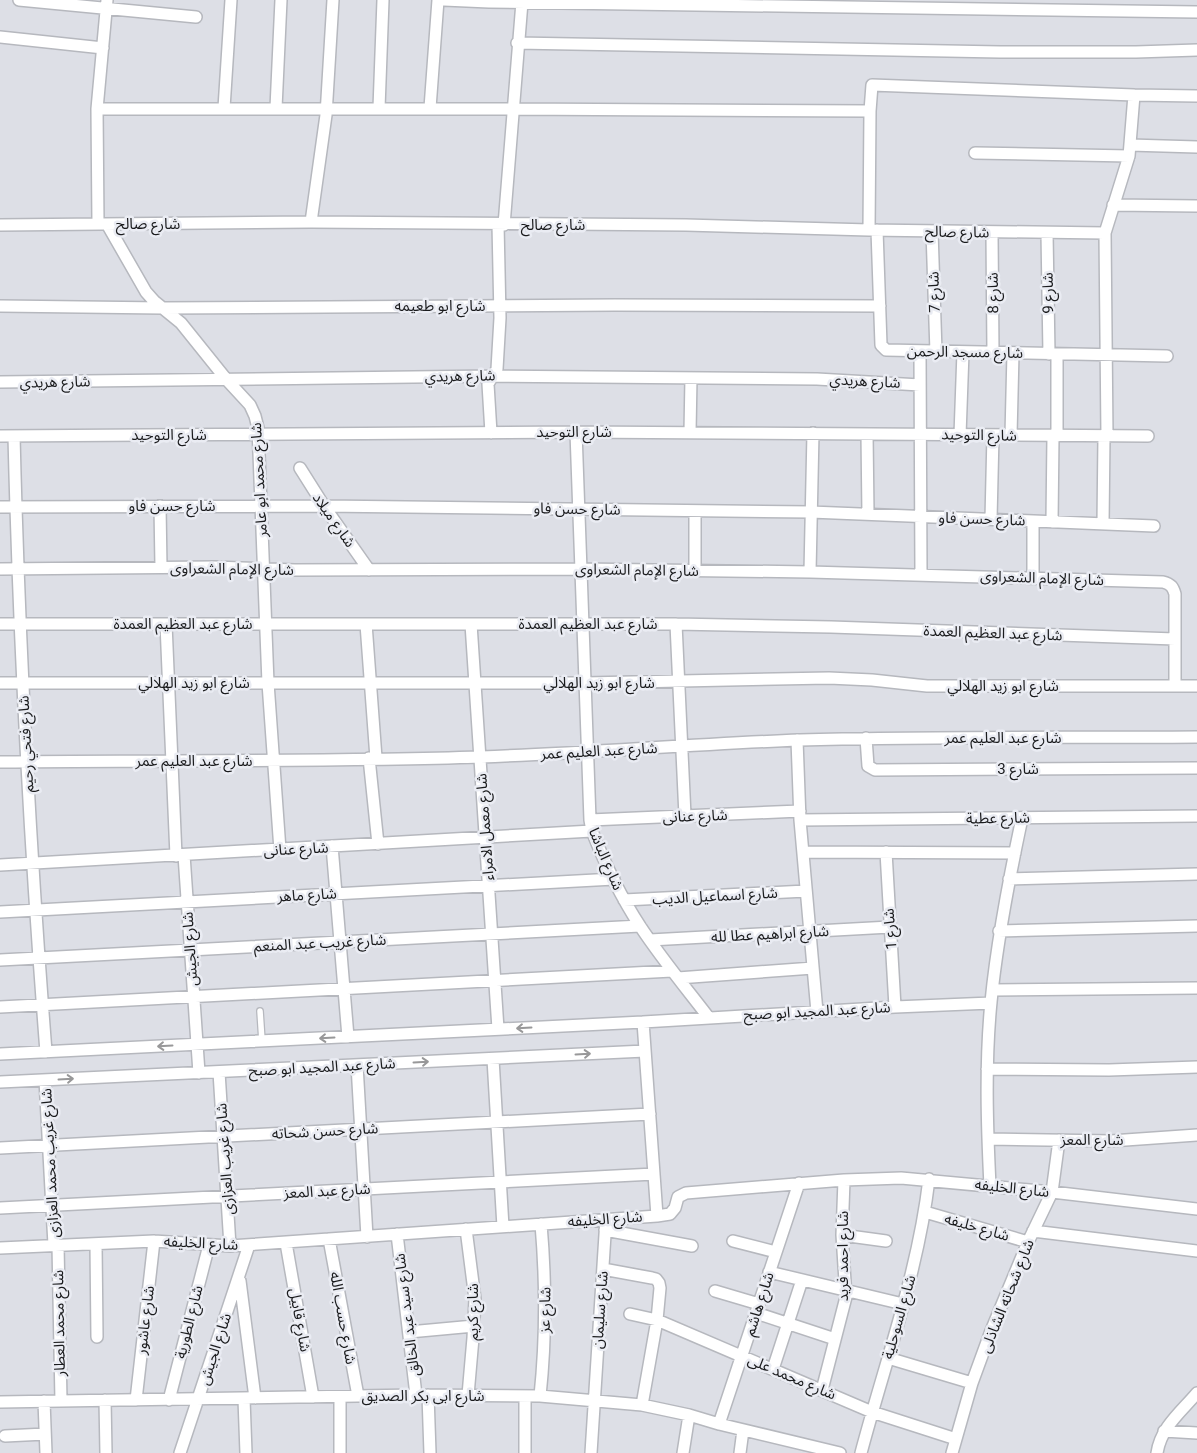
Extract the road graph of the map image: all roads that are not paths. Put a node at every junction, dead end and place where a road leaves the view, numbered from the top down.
1 (19, 0) edge
2 (231, 0) edge
3 (281, 0) edge
4 (333, 0) edge
5 (383, 0) edge
6 (438, 0) edge
7 (444, 0) edge
8 (536, 1) edge
9 (522, 2) junction
10 (626, 2) edge
11 (670, 2) edge
12 (786, 3) edge
13 (107, 4) edge
14 (990, 4) edge
15 (1197, 12) edge
16 (196, 17) dead end
17 (0, 36) edge
18 (518, 43) junction
19 (103, 48) junction
20 (1197, 50) edge
21 (1134, 95) junction
22 (1197, 96) edge
23 (224, 108) junction
24 (276, 108) junction
25 (326, 108) junction
26 (379, 108) junction
27 (430, 108) junction
28 (97, 109) junction
29 (513, 109) junction
30 (870, 111) junction
31 (1197, 147) edge
32 (1130, 150) junction
33 (975, 153) dead end
34 (1113, 205) junction
35 (1197, 206) edge
36 (311, 222) junction
37 (102, 224) junction
38 (501, 224) junction
39 (0, 225) edge
40 (873, 230) junction
41 (932, 232) junction
42 (992, 233) junction
43 (1047, 233) junction
44 (1105, 233) junction
45 (0, 306) edge
46 (500, 306) junction
47 (880, 306) junction
48 (163, 308) junction
49 (920, 352) junction
50 (936, 352) junction
51 (963, 352) junction
52 (994, 353) junction
53 (1013, 353) junction
54 (1053, 354) junction
55 (1106, 354) junction
56 (1167, 356) dead end
57 (493, 376) junction
58 (690, 378) junction
59 (226, 379) junction
60 (0, 382) edge
61 (920, 385) junction
62 (576, 432) junction
63 (690, 432) junction
64 (491, 433) junction
65 (813, 433) junction
66 (258, 434) junction
67 (867, 434) junction
68 (920, 434) junction
69 (960, 435) junction
70 (993, 435) junction
71 (1011, 435) junction
72 (0, 436) edge
73 (14, 436) junction
74 (1055, 436) junction
75 (1105, 436) junction
76 (1148, 436) dead end
77 (300, 468) dead end
78 (160, 506) junction
79 (261, 506) junction
80 (324, 506) junction
81 (0, 507) edge
82 (16, 507) junction
83 (578, 509) junction
84 (695, 511) junction
85 (811, 512) junction
86 (868, 514) junction
87 (921, 516) junction
88 (991, 519) junction
89 (1033, 521) junction
90 (1052, 522) junction
91 (1103, 524) junction
92 (1154, 526) dead end
93 (161, 567) junction
94 (0, 569) edge
95 (19, 569) junction
96 (263, 569) junction
97 (369, 570) junction
98 (581, 570) junction
99 (695, 571) junction
100 (810, 572) junction
101 (921, 575) junction
102 (1032, 578) junction
103 (0, 624) edge
104 (20, 624) junction
105 (166, 624) junction
106 (266, 624) junction
107 (366, 624) junction
108 (471, 624) junction
109 (583, 624) junction
110 (676, 624) junction
111 (1175, 638) junction
112 (678, 682) junction
113 (0, 683) edge
114 (168, 683) junction
115 (268, 683) junction
116 (370, 683) junction
117 (475, 683) junction
118 (585, 683) junction
119 (24, 684) junction
120 (1175, 686) junction
121 (1197, 686) edge
122 (1197, 737) edge
123 (866, 738) junction
124 (797, 740) junction
125 (681, 746) junction
126 (588, 751) junction
127 (480, 757) junction
128 (372, 758) junction
129 (172, 760) junction
130 (272, 761) junction
131 (0, 762) edge
132 (27, 762) junction
133 (1197, 768) edge
134 (800, 815) junction
135 (685, 816) junction
136 (1197, 816) edge
137 (1022, 818) junction
138 (591, 826) junction
139 (485, 838) junction
140 (378, 844) junction
141 (332, 846) junction
142 (280, 850) junction
143 (803, 852) junction
144 (886, 852) junction
145 (1014, 853) junction
146 (180, 855) junction
147 (32, 863) junction
148 (0, 865) edge
149 (1197, 874) edge
150 (614, 879) junction
151 (1009, 879) junction
152 (488, 885) junction
153 (806, 891) junction
154 (336, 893) junction
155 (624, 900) junction
156 (187, 901) junction
157 (35, 909) junction
158 (0, 912) edge
159 (640, 926) junction
160 (1197, 926) edge
161 (890, 927) junction
162 (809, 931) junction
163 (1000, 932) junction
164 (492, 934) junction
165 (650, 940) junction
166 (340, 942) junction
167 (191, 950) junction
168 (39, 958) junction
169 (0, 960) edge
170 (813, 968) junction
171 (675, 975) junction
172 (495, 980) junction
173 (344, 988) junction
174 (1197, 988) edge
175 (993, 990) junction
176 (194, 997) junction
177 (991, 1003) junction
178 (43, 1005) junction
179 (895, 1006) junction
180 (0, 1007) edge
181 (260, 1011) dead end
182 (816, 1012) junction
183 (709, 1018) junction
184 (643, 1022) junction
185 (498, 1029) junction
186 (348, 1037) junction
187 (262, 1041) junction
188 (197, 1044) junction
189 (46, 1052) junction
190 (645, 1052) junction
191 (0, 1054) edge
192 (493, 1059) junction
193 (357, 1065) junction
194 (1197, 1067) edge
195 (987, 1069) junction
196 (219, 1072) junction
197 (198, 1073) junction
198 (45, 1080) junction
199 (0, 1082) edge
200 (650, 1114) junction
201 (497, 1122) junction
202 (361, 1129) junction
203 (1197, 1135) edge
204 (223, 1136) junction
205 (988, 1139) junction
206 (1059, 1140) junction
207 (49, 1145) junction
208 (0, 1148) edge
209 (654, 1174) junction
210 (844, 1180) junction
211 (929, 1180) junction
212 (500, 1182) junction
213 (798, 1183) junction
214 (990, 1186) junction
215 (364, 1189) junction
216 (1052, 1192) junction
217 (227, 1196) junction
218 (52, 1206) junction
219 (0, 1208) edge
220 (1197, 1209) edge
221 (925, 1212) junction
222 (657, 1216) junction
223 (541, 1224) junction
224 (606, 1224) junction
225 (503, 1227) junction
226 (466, 1229) junction
227 (397, 1234) junction
228 (842, 1235) junction
229 (367, 1236) junction
230 (1031, 1237) junction
231 (329, 1239) junction
232 (154, 1241) junction
233 (733, 1241) dead end
234 (286, 1242) junction
235 (886, 1242) dead end
236 (96, 1244) junction
237 (56, 1245) junction
238 (209, 1245) junction
239 (250, 1245) junction
240 (230, 1246) junction
241 (692, 1246) dead end
242 (0, 1248) edge
243 (1197, 1251) edge
244 (776, 1252) junction
245 (603, 1269) junction
246 (769, 1272) junction
247 (239, 1277) junction
248 (802, 1280) junction
249 (846, 1290) junction
250 (715, 1291) dead end
251 (903, 1304) junction
252 (757, 1308) junction
253 (630, 1314) dead end
254 (657, 1320) junction
255 (788, 1323) junction
256 (474, 1326) junction
257 (409, 1332) junction
258 (97, 1337) dead end
259 (835, 1339) junction
260 (742, 1355) junction
261 (888, 1358) junction
262 (773, 1369) junction
263 (972, 1383) junction
264 (822, 1390) junction
265 (1197, 1393) edge
266 (422, 1395) junction
267 (468, 1395) junction
268 (358, 1396) junction
269 (525, 1396) junction
270 (540, 1396) junction
271 (314, 1397) junction
272 (340, 1397) junction
273 (249, 1398) junction
274 (105, 1400) junction
275 (136, 1400) junction
276 (169, 1400) junction
277 (198, 1400) junction
278 (594, 1400) junction
279 (44, 1401) junction
280 (60, 1401) junction
281 (0, 1402) edge
282 (642, 1405) junction
283 (872, 1412) junction
284 (689, 1415) junction
285 (719, 1424) junction
286 (743, 1430) junction
287 (1164, 1431) junction
288 (1197, 1433) edge
289 (45, 1434) junction
290 (5, 1436) dead end
291 (956, 1439) junction
292 (46, 1453) edge
293 (106, 1453) edge
294 (180, 1453) edge
295 (246, 1453) edge
296 (340, 1453) edge
297 (430, 1453) edge
298 (525, 1453) edge
299 (592, 1453) edge
300 (683, 1453) edge
301 (740, 1453) edge
302 (840, 1453) edge
303 (862, 1453) edge
304 (952, 1453) edge
305 (1157, 1453) edge

1 - 13 street
2 - 23 street
3 - 24 street
4 - 25 street
5 - 26 street
6 - 27 street
7 - 9 street
8 - 9 street
8 - 10 street
9 - 18 street
10 - 11 street
11 - 12 street
12 - 14 street
13 - 16 street
13 - 19 street
14 - 15 street
17 - 19 street
18 - 20 street
18 - 29 street
19 - 28 street
21 - 22 street, شارع مسجد الرحمن
21 - 30 street, شارع مسجد الرحمن
21 - 32 street
23 - 24 street
23 - 28 street
24 - 25 street
25 - 26 street
25 - 36 street
26 - 27 street
27 - 29 street
28 - 37 street
29 - 30 street
29 - 38 street
30 - 40 street, شارع مسجد الرحمن
31 - 32 street
32 - 33 street
32 - 34 street
34 - 35 street
34 - 44 street
36 - 37 street, شارع صالح
36 - 38 street, شارع صالح
37 - 39 street, شارع صالح
37 - 48 street, شارع محمد ابو عامر
38 - 40 street, شارع صالح
38 - 46 street
40 - 41 street, شارع صالح
40 - 47 street, شارع مسجد الرحمن
41 - 42 street, شارع صالح
41 - 50 street, شارع 7
42 - 43 street, شارع صالح
42 - 52 street, شارع 8
43 - 44 street, شارع صالح
43 - 54 street, شارع 9
44 - 55 street
45 - 48 street, شارع ابو طعيمه
46 - 47 street, شارع ابو طعيمه
46 - 48 street, شارع ابو طعيمه
46 - 57 street
47 - 49 street, شارع مسجد الرحمن
48 - 59 street, شارع محمد ابو عامر
49 - 50 street, شارع مسجد الرحمن
49 - 61 street
50 - 51 street, شارع مسجد الرحمن
51 - 52 street, شارع مسجد الرحمن
51 - 69 street
52 - 53 street, شارع مسجد الرحمن
53 - 54 street, شارع مسجد الرحمن
53 - 71 street
54 - 55 street, شارع مسجد الرحمن
54 - 74 street, شارع 9
55 - 56 street, شارع مسجد الرحمن
55 - 75 street
57 - 58 street, شارع هريدي
57 - 59 street, شارع هريدي
57 - 64 street
58 - 61 street, شارع هريدي
58 - 63 street
59 - 60 street, شارع هريدي
59 - 66 street, شارع محمد ابو عامر
61 - 68 street
62 - 63 street, شارع التوحيد
62 - 64 street, شارع التوحيد
62 - 83 street, شارع الباشا
63 - 65 street, شارع التوحيد
64 - 66 street, شارع التوحيد
65 - 67 street, شارع التوحيد
65 - 85 street
66 - 73 street, شارع التوحيد
66 - 79 street, شارع محمد ابو عامر
67 - 68 street, شارع التوحيد
67 - 86 street
68 - 69 street, شارع التوحيد
68 - 87 street
69 - 70 street, شارع التوحيد
70 - 71 street, شارع التوحيد
70 - 88 street
71 - 74 street, شارع التوحيد
72 - 73 street, شارع التوحيد
73 - 82 street, شارع فتحي رحيم
74 - 75 street, شارع التوحيد
74 - 90 street, شارع 9
75 - 76 street, شارع التوحيد
75 - 91 street
77 - 80 street, شارع ميلاد
78 - 79 street, شارع حسن فاو
78 - 82 street, شارع حسن فاو
78 - 93 street
79 - 80 street, شارع حسن فاو
79 - 96 street, شارع محمد ابو عامر
80 - 83 street, شارع حسن فاو
80 - 97 street, شارع ميلاد
81 - 82 street, شارع حسن فاو
82 - 95 street, شارع فتحي رحيم
83 - 84 street, شارع حسن فاو
83 - 98 street, شارع الباشا
84 - 85 street, شارع حسن فاو
84 - 99 street
85 - 86 street, شارع حسن فاو
85 - 100 street
86 - 87 street, شارع حسن فاو
87 - 88 street, شارع حسن فاو
87 - 101 street
88 - 89 street, شارع حسن فاو
89 - 90 street, شارع حسن فاو
89 - 102 street
90 - 91 street, شارع حسن فاو
91 - 92 street, شارع حسن فاو
93 - 95 street, شارع الإمام الشعراوى
93 - 96 street, شارع الإمام الشعراوى
94 - 95 street, شارع الإمام الشعراوى
95 - 104 street, شارع فتحي رحيم
96 - 97 street, شارع الإمام الشعراوى
96 - 106 street, شارع محمد ابو عامر
97 - 98 street, شارع الإمام الشعراوى
98 - 99 street, شارع الإمام الشعراوى
98 - 109 street, شارع الباشا
99 - 100 street, شارع الإمام الشعراوى
100 - 101 street, شارع الإمام الشعراوى
101 - 102 street, شارع الإمام الشعراوى
102 - 111 street, شارع الإمام الشعراوى
103 - 104 street, شارع عبد العظيم العمدة
104 - 105 street, شارع عبد العظيم العمدة
104 - 119 street, شارع فتحي رحيم
105 - 106 street, شارع عبد العظيم العمدة
105 - 114 street, شارع الجيش
106 - 107 street, شارع عبد العظيم العمدة
106 - 115 street, شارع محمد ابو عامر
107 - 108 street, شارع عبد العظيم العمدة
107 - 116 street
108 - 109 street, شارع عبد العظيم العمدة
108 - 117 street, شارع معمل الامراء
109 - 110 street, شارع عبد العظيم العمدة
109 - 118 street, شارع الباشا
110 - 111 street, شارع عبد العظيم العمدة
110 - 112 street
111 - 120 street, شارع الإمام الشعراوى
112 - 118 street, شارع ابو زيد الهلالي
112 - 120 street, شارع ابو زيد الهلالي
112 - 125 street
113 - 119 street, شارع ابو زيد الهلالي
114 - 115 street, شارع ابو زيد الهلالي
114 - 119 street, شارع ابو زيد الهلالي
114 - 129 street, شارع الجيش
115 - 116 street, شارع ابو زيد الهلالي
115 - 130 street, شارع محمد ابو عامر
116 - 117 street, شارع ابو زيد الهلالي
116 - 128 street
117 - 118 street, شارع ابو زيد الهلالي
117 - 127 street, شارع معمل الامراء
118 - 126 street, شارع الباشا
119 - 132 street, شارع فتحي رحيم
120 - 121 street, شارع ابو زيد الهلالي
122 - 123 street, شارع عبد العليم عمر
123 - 124 street, شارع عبد العليم عمر
123 - 133 street, شارع 3
124 - 125 street, شارع عبد العليم عمر
124 - 134 street
125 - 126 street, شارع عبد العليم عمر
125 - 135 street
126 - 127 street, شارع عبد العليم عمر
126 - 138 street, شارع الباشا
127 - 128 street, شارع عبد العليم عمر
127 - 139 street, شارع معمل الامراء
128 - 130 street, شارع عبد العليم عمر
128 - 140 street
129 - 130 street, شارع عبد العليم عمر
129 - 132 street, شارع عبد العليم عمر
129 - 146 street, شارع الجيش
130 - 142 street, شارع محمد ابو عامر
131 - 132 street, شارع عبد العليم عمر
132 - 147 street, شارع فتحي رحيم
134 - 135 street, شارع عنانى
134 - 137 street, شارع عطية
134 - 143 street
135 - 138 street, شارع عنانى
136 - 137 street, شارع عطية
137 - 145 street
138 - 139 street, شارع عنانى
138 - 150 street, شارع الباشا
139 - 140 street, شارع عنانى
139 - 152 street, شارع معمل الامراء
140 - 141 street, شارع عنانى
141 - 142 street, شارع عنانى
141 - 154 street
142 - 146 street, شارع عنانى
143 - 144 street
143 - 153 street
144 - 145 street
144 - 161 street, شارع 1
145 - 151 street
146 - 147 street, شارع عنانى
146 - 156 street, شارع الجيش
147 - 148 street, شارع عنانى
147 - 157 street, شارع فتحي رحيم
149 - 151 street
150 - 152 street, شارع ماهر
150 - 155 street, شارع الباشا
151 - 163 street
152 - 154 street, شارع ماهر
152 - 164 street, شارع معمل الامراء
153 - 155 street, شارع اسماعيل الديب
153 - 162 street
154 - 156 street, شارع ماهر
154 - 166 street
155 - 159 street, شارع الباشا
156 - 157 street, شارع ماهر
156 - 167 street, شارع الجيش
157 - 158 street, شارع ماهر
157 - 168 street, شارع فتحي رحيم
159 - 164 street, شارع غريب عبد المنعم
159 - 165 street, شارع الباشا
160 - 163 street
161 - 162 street, شارع ابراهيم عطا لله
161 - 179 street, شارع 1
162 - 165 street, شارع ابراهيم عطا لله
162 - 170 street
163 - 175 street
164 - 166 street, شارع غريب عبد المنعم
164 - 172 street, شارع معمل الامراء
165 - 171 street, شارع الباشا
166 - 167 street, شارع غريب عبد المنعم
166 - 173 street
167 - 168 street, شارع غريب عبد المنعم
167 - 176 street, شارع الجيش
168 - 169 street, شارع غريب عبد المنعم
168 - 178 street, شارع فتحي رحيم
170 - 171 street
170 - 182 street
171 - 172 street
171 - 183 street, شارع الباشا
172 - 173 street
172 - 185 street, شارع معمل الامراء
173 - 176 street
173 - 186 street
174 - 175 street
175 - 177 street
176 - 178 street
176 - 188 street, شارع الجيش
177 - 179 street, شارع عبد المجيد ابو صبح
177 - 195 street
178 - 180 street
178 - 189 street, شارع فتحي رحيم
179 - 182 street, شارع عبد المجيد ابو صبح
181 - 187 lane
182 - 183 street, شارع عبد المجيد ابو صبح
183 - 184 street, شارع عبد المجيد ابو صبح
184 -> 185 street, شارع عبد المجيد ابو صبح
184 - 190 street
185 - 186 street, شارع عبد المجيد ابو صبح
186 -> 187 street, شارع عبد المجيد ابو صبح
187 - 188 street, شارع عبد المجيد ابو صبح
188 -> 189 street, شارع عبد المجيد ابو صبح
188 - 197 street, شارع الجيش
189 - 191 street, شارع عبد المجيد ابو صبح
192 -> 190 street, شارع عبد المجيد ابو صبح
190 - 200 street
193 -> 192 street, شارع عبد المجيد ابو صبح
192 - 201 street
193 - 196 street, شارع عبد المجيد ابو صبح
193 - 202 street
194 - 195 street
195 - 205 street
196 - 197 street, شارع عبد المجيد ابو صبح
196 - 204 street, شارع غريب العزازى
198 -> 197 street, شارع عبد المجيد ابو صبح
198 - 199 street, شارع عبد المجيد ابو صبح
198 - 207 street, شارع غريب محمد العزازى
200 - 201 street, شارع حسن شحاته
200 - 209 street
201 - 202 street, شارع حسن شحاته
201 - 212 street
202 - 204 street, شارع حسن شحاته
202 - 215 street
203 - 206 street, شارع المعز
204 - 207 street, شارع حسن شحاته
204 - 217 street, شارع غريب العزازى
205 - 206 street, شارع المعز
205 - 214 street
206 - 216 street, شارع شحاته الشاذلى
207 - 208 street, شارع حسن شحاته
207 - 218 street, شارع غريب محمد العزازى
209 - 212 street, شارع عبد المعز
209 - 222 street
210 - 211 street, شارع الخليفه
210 - 213 street, شارع الخليفه
210 - 228 street, شارع احمد فريد
211 - 214 street, شارع الخليفه
211 - 221 street, شارع السوحلية
212 - 215 street, شارع عبد المعز
212 - 225 street
213 - 222 street, شارع الخليفه
213 - 244 street, شارع هاشم
214 - 216 street, شارع الخليفه
215 - 217 street, شارع عبد المعز
215 - 229 street
216 - 220 street, شارع الخليفه
216 - 230 street, شارع شحاته الشاذلى
217 - 218 street, شارع عبد المعز
217 - 240 street, شارع غريب العزازى
218 - 219 street, شارع عبد المعز
218 - 237 street, شارع غريب محمد العزازى
221 - 230 street, شارع خليفه
221 - 251 street, شارع السوحلية
222 - 224 street, شارع الخليفه
223 - 224 street, شارع الخليفه
223 - 225 street, شارع الخليفه
223 - 270 street, شارع عز
224 - 241 street
224 - 245 street, شارع سليمان
225 - 226 street, شارع الخليفه
226 - 227 street, شارع الخليفه
226 - 256 street, شارع كريم
227 - 229 street, شارع الخليفه
227 - 257 street, شارع سيد عبد الخالق
228 - 235 street
228 - 249 street, شارع احمد فريد
229 - 231 street, شارع الخليفه
230 - 243 street, شارع خليفه
230 - 263 street, شارع شحاته الشاذلى
231 - 234 street, شارع الخليفه
231 - 268 street, شارع حسب الله
232 - 236 street, شارع الخليفه
232 - 238 street, شارع الخليفه
232 - 275 street, شارع عاشور
233 - 244 street
234 - 239 street, شارع الخليفه
234 - 271 street, شارع قابيل
236 - 237 street, شارع الخليفه
236 - 258 street
237 - 242 street, شارع الخليفه
237 - 280 street, شارع محمد العطار
238 - 240 street, شارع الخليفه
238 - 276 street, شارع الطورية
239 - 240 street, شارع الخليفه
239 - 247 street, شارع الجيش
244 - 246 street, شارع هاشم
245 - 254 street
245 - 278 street, شارع سليمان
246 - 248 street
246 - 252 street, شارع هاشم
247 - 273 street
247 - 277 street, شارع الجيش
248 - 249 street
248 - 255 street
249 - 251 street
249 - 259 street, شارع احمد فريد
250 - 252 street
251 - 261 street, شارع السوحلية
252 - 255 street
252 - 260 street, شارع هاشم
253 - 254 street, شارع محمد على
254 - 260 street, شارع محمد على
254 - 282 street
255 - 259 street
255 - 262 street
256 - 257 street
256 - 267 street, شارع كريم
257 - 266 street, شارع سيد عبد الخالق
259 - 264 street, شارع احمد فريد
260 - 262 street, شارع محمد على
260 - 285 street, شارع هاشم
261 - 263 street
261 - 283 street, شارع السوحلية
262 - 264 street, شارع محمد على
263 - 291 street, شارع شحاته الشاذلى
264 - 283 street, شارع محمد على
265 - 287 street
266 - 267 street, شارع ابى بكر الصديق
266 - 268 street, شارع ابى بكر الصديق
266 - 297 street, شارع سيد عبد الخالق
267 - 269 street, شارع ابى بكر الصديق
268 - 272 street, شارع ابى بكر الصديق
269 - 270 street, شارع ابى بكر الصديق
269 - 298 street
270 - 278 street, شارع ابى بكر الصديق
271 - 272 street, شارع ابى بكر الصديق
271 - 273 street, شارع ابى بكر الصديق
272 - 296 street
273 - 277 street, شارع ابى بكر الصديق
273 - 295 street
274 - 275 street, شارع ابى بكر الصديق
274 - 280 street, شارع ابى بكر الصديق
274 - 293 street
275 - 276 street, شارع ابى بكر الصديق
276 - 277 street, شارع ابى بكر الصديق
277 - 294 street, شارع الجيش
278 - 282 street, شارع ابى بكر الصديق
278 - 299 street, شارع سليمان
279 - 280 street, شارع ابى بكر الصديق
279 - 281 street, شارع ابى بكر الصديق
279 - 289 street
282 - 284 street, شارع ابى بكر الصديق
283 - 291 street, شارع محمد على
283 - 303 street, شارع السوحلية
284 - 285 street, شارع ابى بكر الصديق
284 - 300 street
285 - 286 street, شارع ابى بكر الصديق
286 - 301 street
286 - 302 street, شارع ابى بكر الصديق
287 - 288 street
287 - 305 street
289 - 290 street
289 - 292 street
291 - 304 street, شارع شحاته الشاذلى

